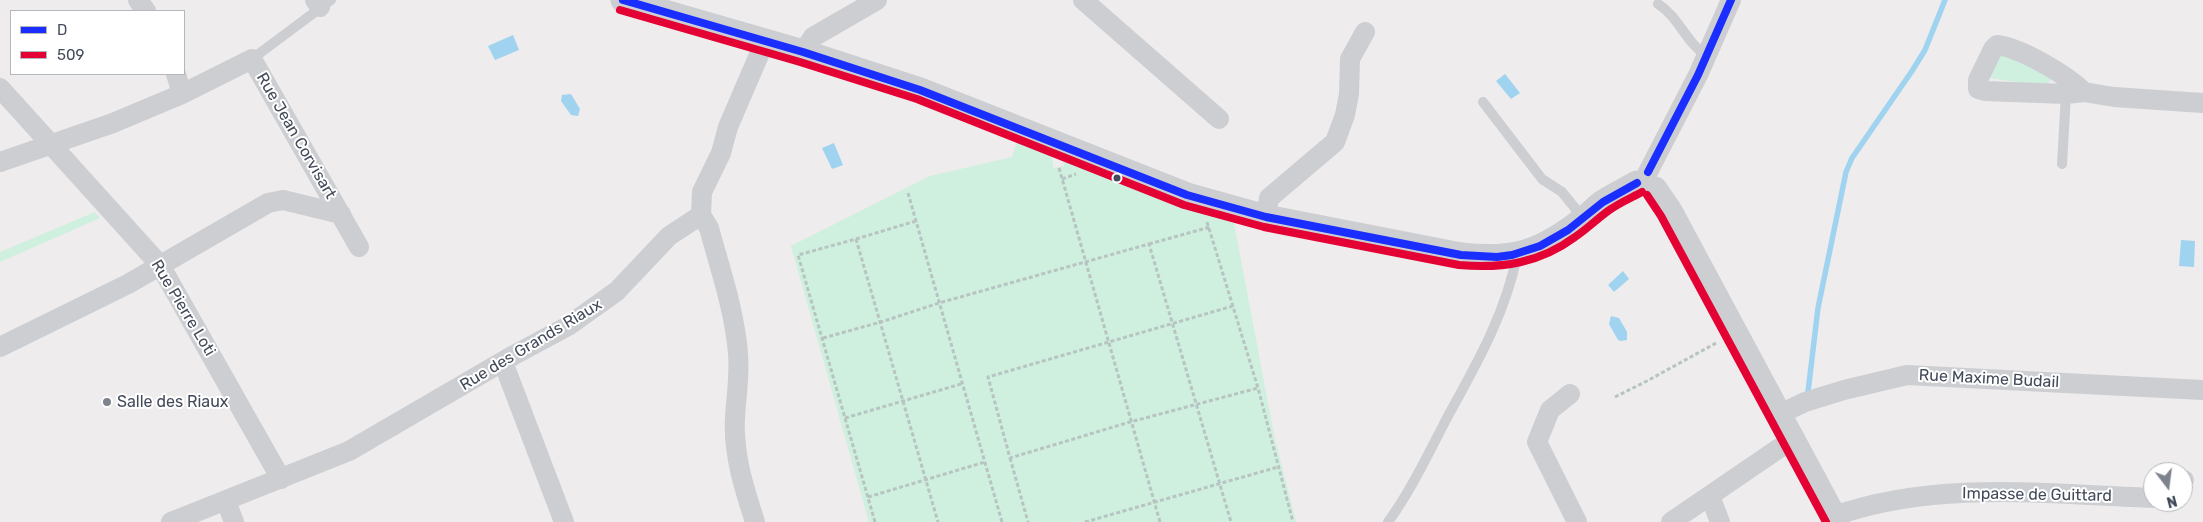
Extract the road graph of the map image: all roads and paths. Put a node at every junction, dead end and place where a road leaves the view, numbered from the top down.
1 (623, 0) edge
2 (877, 0) edge
3 (1084, 0) edge
4 (1731, 0) edge
5 (322, 2) edge
6 (1658, 4) dead end
7 (1365, 32) dead end
8 (764, 41) junction
9 (803, 52) junction
10 (1707, 56) junction
11 (252, 59) junction
12 (176, 75) edge
13 (0, 88) edge
14 (2075, 93) joint
15 (182, 94) junction
16 (1484, 102) dead end
17 (2203, 103) edge
18 (1219, 119) dead end
19 (50, 145) junction
20 (1063, 148) junction
21 (0, 162) edge
22 (2062, 164) dead end
23 (1084, 174) dead end
24 (1062, 179) junction
25 (1647, 181) junction
26 (908, 193) dead end
27 (341, 214) junction
28 (701, 215) junction
29 (1266, 217) junction
30 (1584, 219) junction
31 (1206, 220) dead end
32 (916, 221) junction
33 (1210, 227) junction
34 (856, 239) junction
35 (1149, 244) junction
36 (359, 247) dead end
37 (1517, 255) junction
38 (1086, 262) junction
39 (160, 265) junction
40 (939, 303) junction
41 (1233, 306) junction
42 (881, 322) junction
43 (1173, 323) junction
44 (823, 338) junction
45 (1724, 338) dead end
46 (1108, 343) junction
47 (0, 347) edge
48 (503, 362) junction
49 (961, 384) junction
50 (1258, 388) junction
51 (2203, 390) edge
52 (1570, 394) dead end
53 (1615, 397) dead end
54 (904, 401) junction
55 (1196, 404) junction
56 (1780, 414) junction
57 (846, 418) junction
58 (1130, 422) junction
59 (1794, 440) junction
60 (1010, 458) junction
61 (985, 462) junction
62 (1278, 467) junction
63 (281, 479) junction
64 (926, 480) junction
65 (1219, 484) junction
66 (1710, 496) junction
67 (868, 497) junction
68 (2143, 498) edge
69 (226, 500) junction
70 (1154, 502) junction
71 (1835, 519) edge
72 (171, 522) edge
73 (234, 522) edge
74 (564, 522) edge
75 (755, 522) edge
76 (875, 522) edge
77 (938, 522) edge
78 (1002, 522) edge
79 (1028, 522) edge
80 (1085, 522) edge
81 (1160, 522) edge
82 (1231, 522) edge
83 (1293, 522) edge
84 (1388, 522) edge
85 (1577, 522) edge
86 (1671, 522) edge
87 (1720, 522) edge

1 - 8 street
2 - 9 street
3 - 18 street
4 - 10 street
5 - 11 lane
6 - 10 lane
7 - 29 street
8 - 9 street
8 - 28 street
9 - 20 street
10 - 25 street
11 - 15 street
11 - 27 street, Rue Jean Corvisart
12 - 15 street
13 - 19 street, Rue Pierre Loti
14 - 17 street
14 - 22 lane
15 - 19 street
16 - 30 lane
19 - 21 street
19 - 39 street, Rue Pierre Loti
20 - 24 path
20 - 29 street
23 - 24 path
24 - 38 path
25 - 30 street
25 - 56 street
26 - 32 path
27 - 36 street, Rue Jean Corvisart
27 - 39 street, Rue Jean Corvisart
28 - 48 street, Rue des Grands Riaux
28 - 75 street
29 - 37 street
30 - 37 street
31 - 33 path
32 - 34 path
32 - 40 path
33 - 35 path
33 - 41 path
34 - 42 path
34 - 44 path
35 - 38 path
35 - 43 path
37 - 84 lane
38 - 40 path
38 - 46 path
39 - 47 street, Rue Jean Corvisart
39 - 63 street, Rue Pierre Loti
40 - 42 path
40 - 49 path
41 - 43 path
41 - 50 path
42 - 44 path
42 - 54 path
43 - 46 path
43 - 55 path
44 - 57 path
45 - 53 path
46 - 58 path
46 - 60 path
48 - 63 street, Rue des Grands Riaux
48 - 74 street
49 - 54 path
49 - 61 path
50 - 55 path
50 - 62 path
51 - 56 street, Rue Maxime Budail
52 - 85 street
54 - 57 path
54 - 64 path
55 - 58 path
55 - 65 path
56 - 59 street
57 - 67 path
58 - 60 path
58 - 70 path
59 - 66 street
59 - 71 street
60 - 79 path
61 - 64 path
61 - 78 path
62 - 65 path
62 - 83 path
63 - 69 street, Rue des Grands Riaux
64 - 67 path
64 - 77 path
65 - 70 path
65 - 82 path
66 - 86 street
66 - 87 street
67 - 76 path
68 - 71 street, Impasse de Guittard
69 - 72 street, Rue des Grands Riaux
69 - 73 street
70 - 80 path
70 - 81 path

